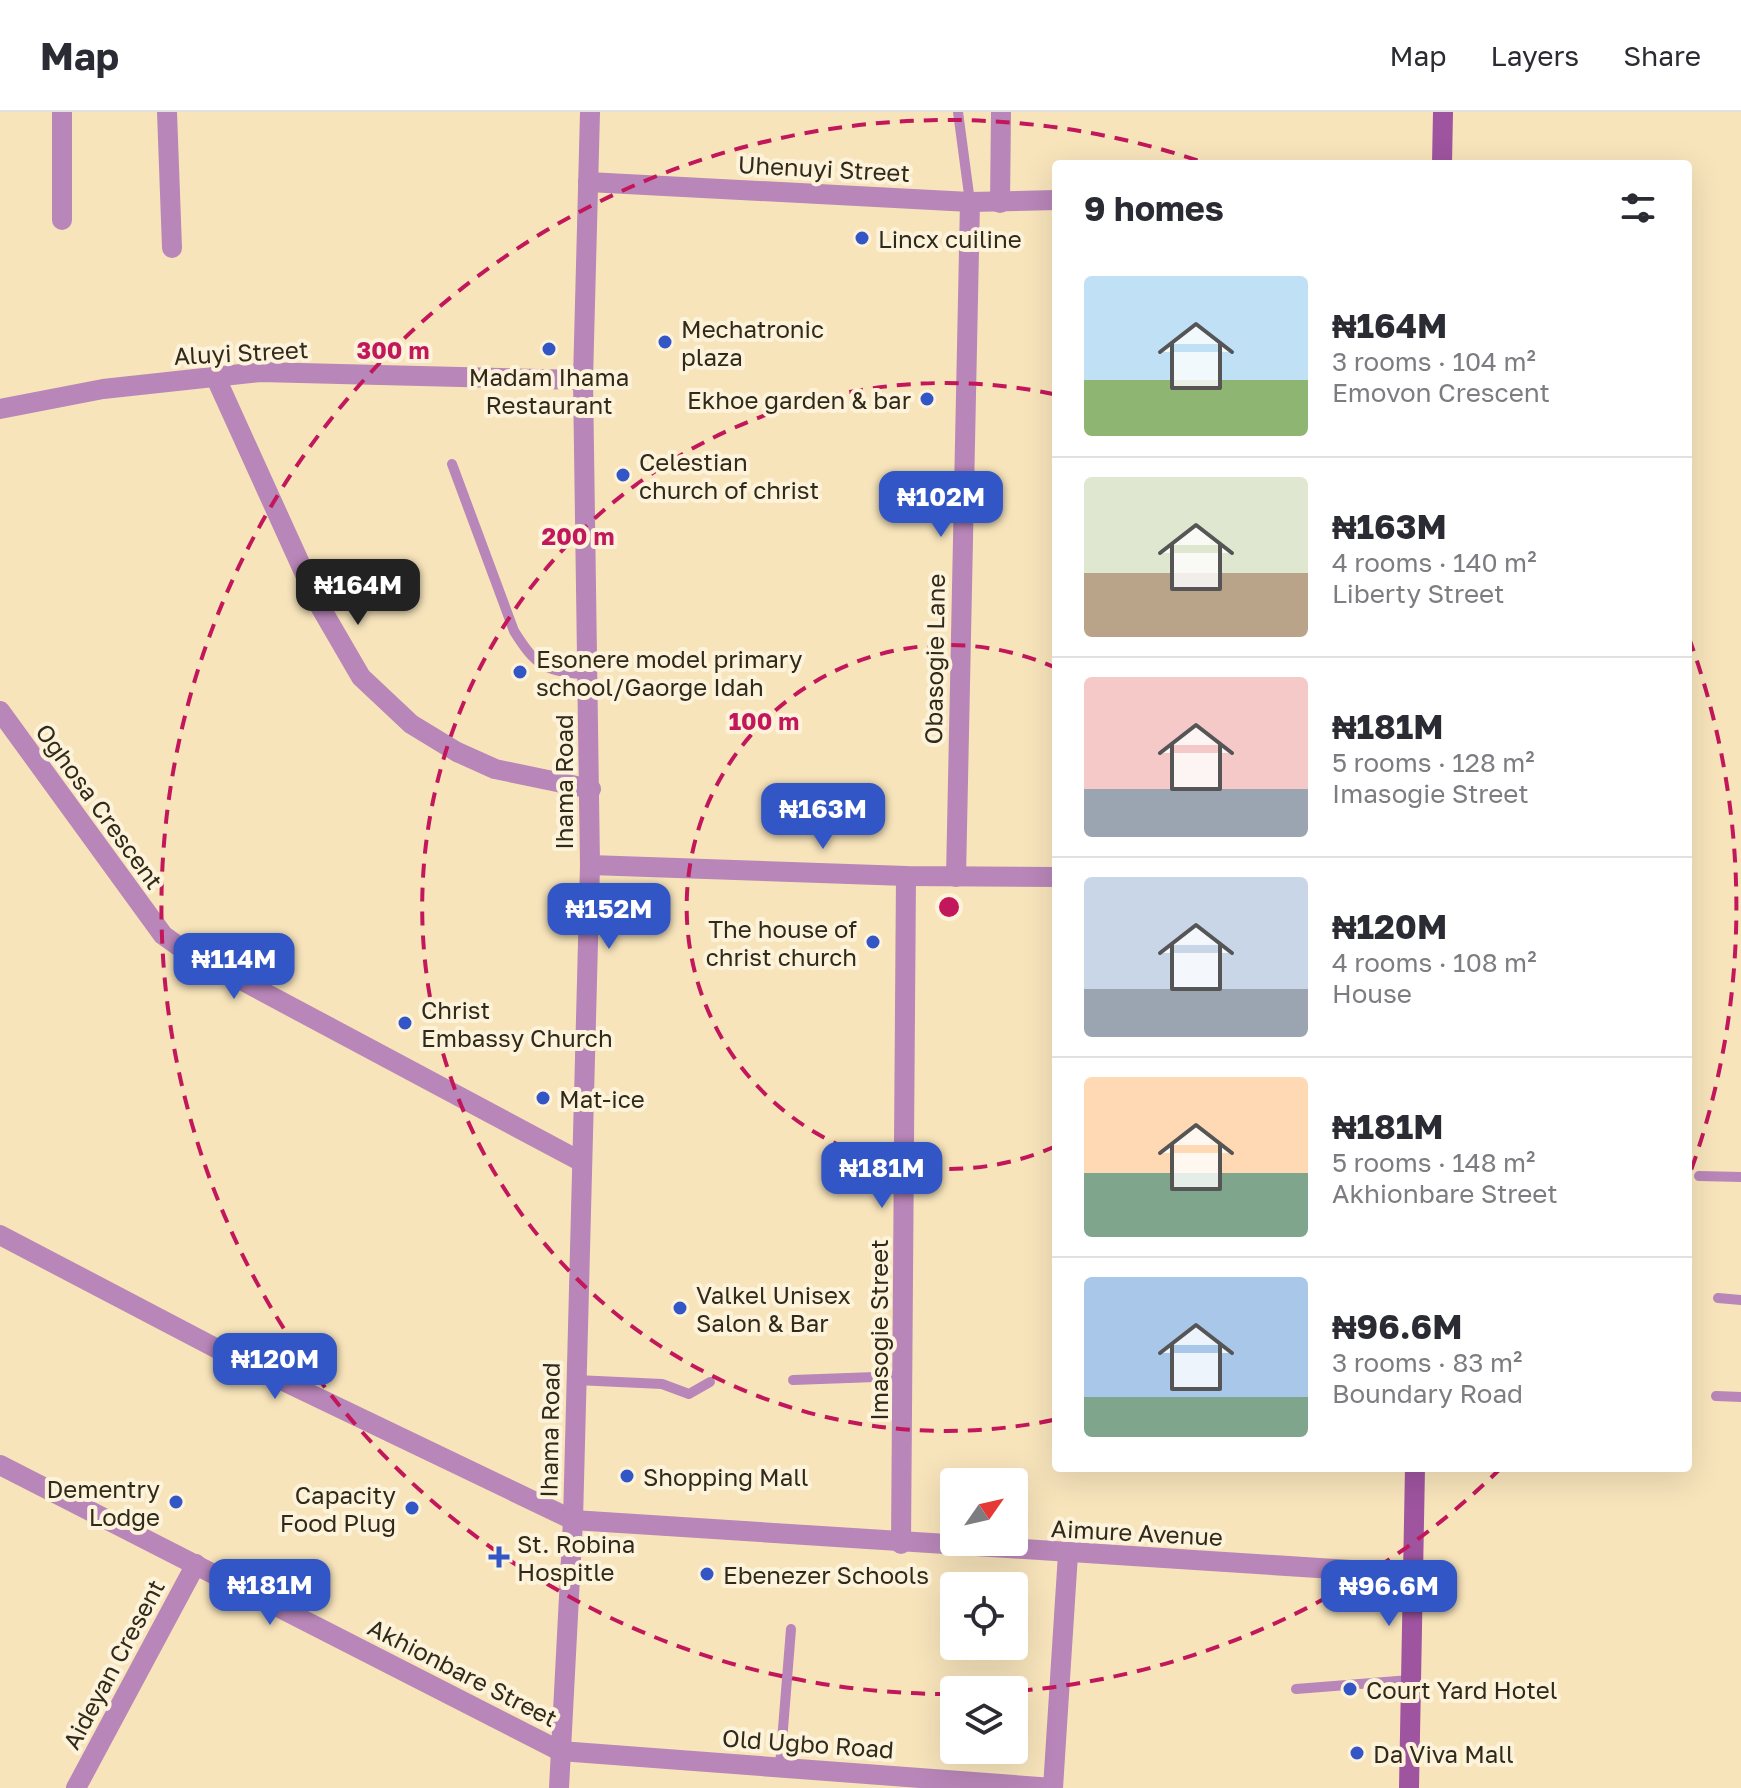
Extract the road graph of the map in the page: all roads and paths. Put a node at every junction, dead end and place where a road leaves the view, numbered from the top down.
1 (62, 112) edge
2 (167, 112) edge
3 (590, 112) edge
4 (958, 112) edge
5 (1001, 112) edge
6 (1443, 112) edge
7 (1442, 160) edge
8 (588, 182) junction
9 (1052, 200) edge
10 (970, 202) junction
11 (1000, 203) junction
12 (62, 220) dead end
13 (172, 248) dead end
14 (215, 376) junction
15 (583, 380) junction
16 (0, 409) edge
17 (452, 464) dead end
18 (589, 675) junction
19 (0, 711) edge
20 (591, 789) junction
21 (590, 865) junction
22 (906, 876) junction
23 (956, 877) junction
24 (1052, 877) edge
25 (580, 1161) junction
26 (1699, 1176) dead end
27 (1741, 1177) edge
28 (0, 1235) edge
29 (1718, 1298) dead end
30 (1741, 1300) edge
31 (903, 1376) junction
32 (576, 1380) junction
33 (793, 1380) dead end
34 (710, 1382) dead end
35 (1716, 1396) dead end
36 (1741, 1397) edge
37 (0, 1465) edge
38 (1415, 1472) edge
39 (573, 1520) junction
40 (901, 1544) junction
41 (1068, 1554) junction
42 (196, 1564) junction
43 (1412, 1574) junction
44 (791, 1629) dead end
45 (1410, 1680) junction
46 (1296, 1689) dead end
47 (560, 1751) junction
48 (780, 1766) junction
49 (76, 1788) edge
50 (559, 1788) edge
51 (1053, 1788) edge
52 (1409, 1788) edge

1 - 12 street
2 - 13 street
3 - 8 street, Ihama Road
4 - 10 lane
5 - 11 street
6 - 7 street
8 - 10 street, Uhenuyi Street
8 - 15 street, Ihama Road
9 - 11 street, Uhenuyi Street
10 - 11 street, Uhenuyi Street
10 - 23 street, Obasogie Lane
14 - 15 street, Aluyi Street
14 - 16 street, Aluyi Street
14 - 20 street
15 - 18 street, Ihama Road
17 - 18 lane
18 - 20 street, Ihama Road
19 - 25 street, Oghosa Crescent
20 - 21 street, Ihama Road
21 - 22 street
21 - 25 street, Ihama Road
22 - 23 street
22 - 31 street, Imasogie Street
23 - 24 street
25 - 32 street, Ihama Road
26 - 27 lane
28 - 39 street
29 - 30 lane
31 - 33 lane
31 - 40 street, Imasogie Street
32 - 34 lane
32 - 39 street, Ihama Road
35 - 36 lane
37 - 42 street, Akhionbare Street
38 - 43 street
39 - 40 street, Aimure Avenue
39 - 47 street, Ihama Road
40 - 41 street, Aimure Avenue
41 - 43 street, Aimure Avenue
41 - 51 street
42 - 47 street, Akhionbare Street
42 - 49 street, Aideyan Cresent
43 - 45 street
44 - 48 lane
45 - 46 lane
45 - 52 street
47 - 48 street, Old Ugbo Road
47 - 50 street, Ihama Road
48 - 51 street, Old Ugbo Road

